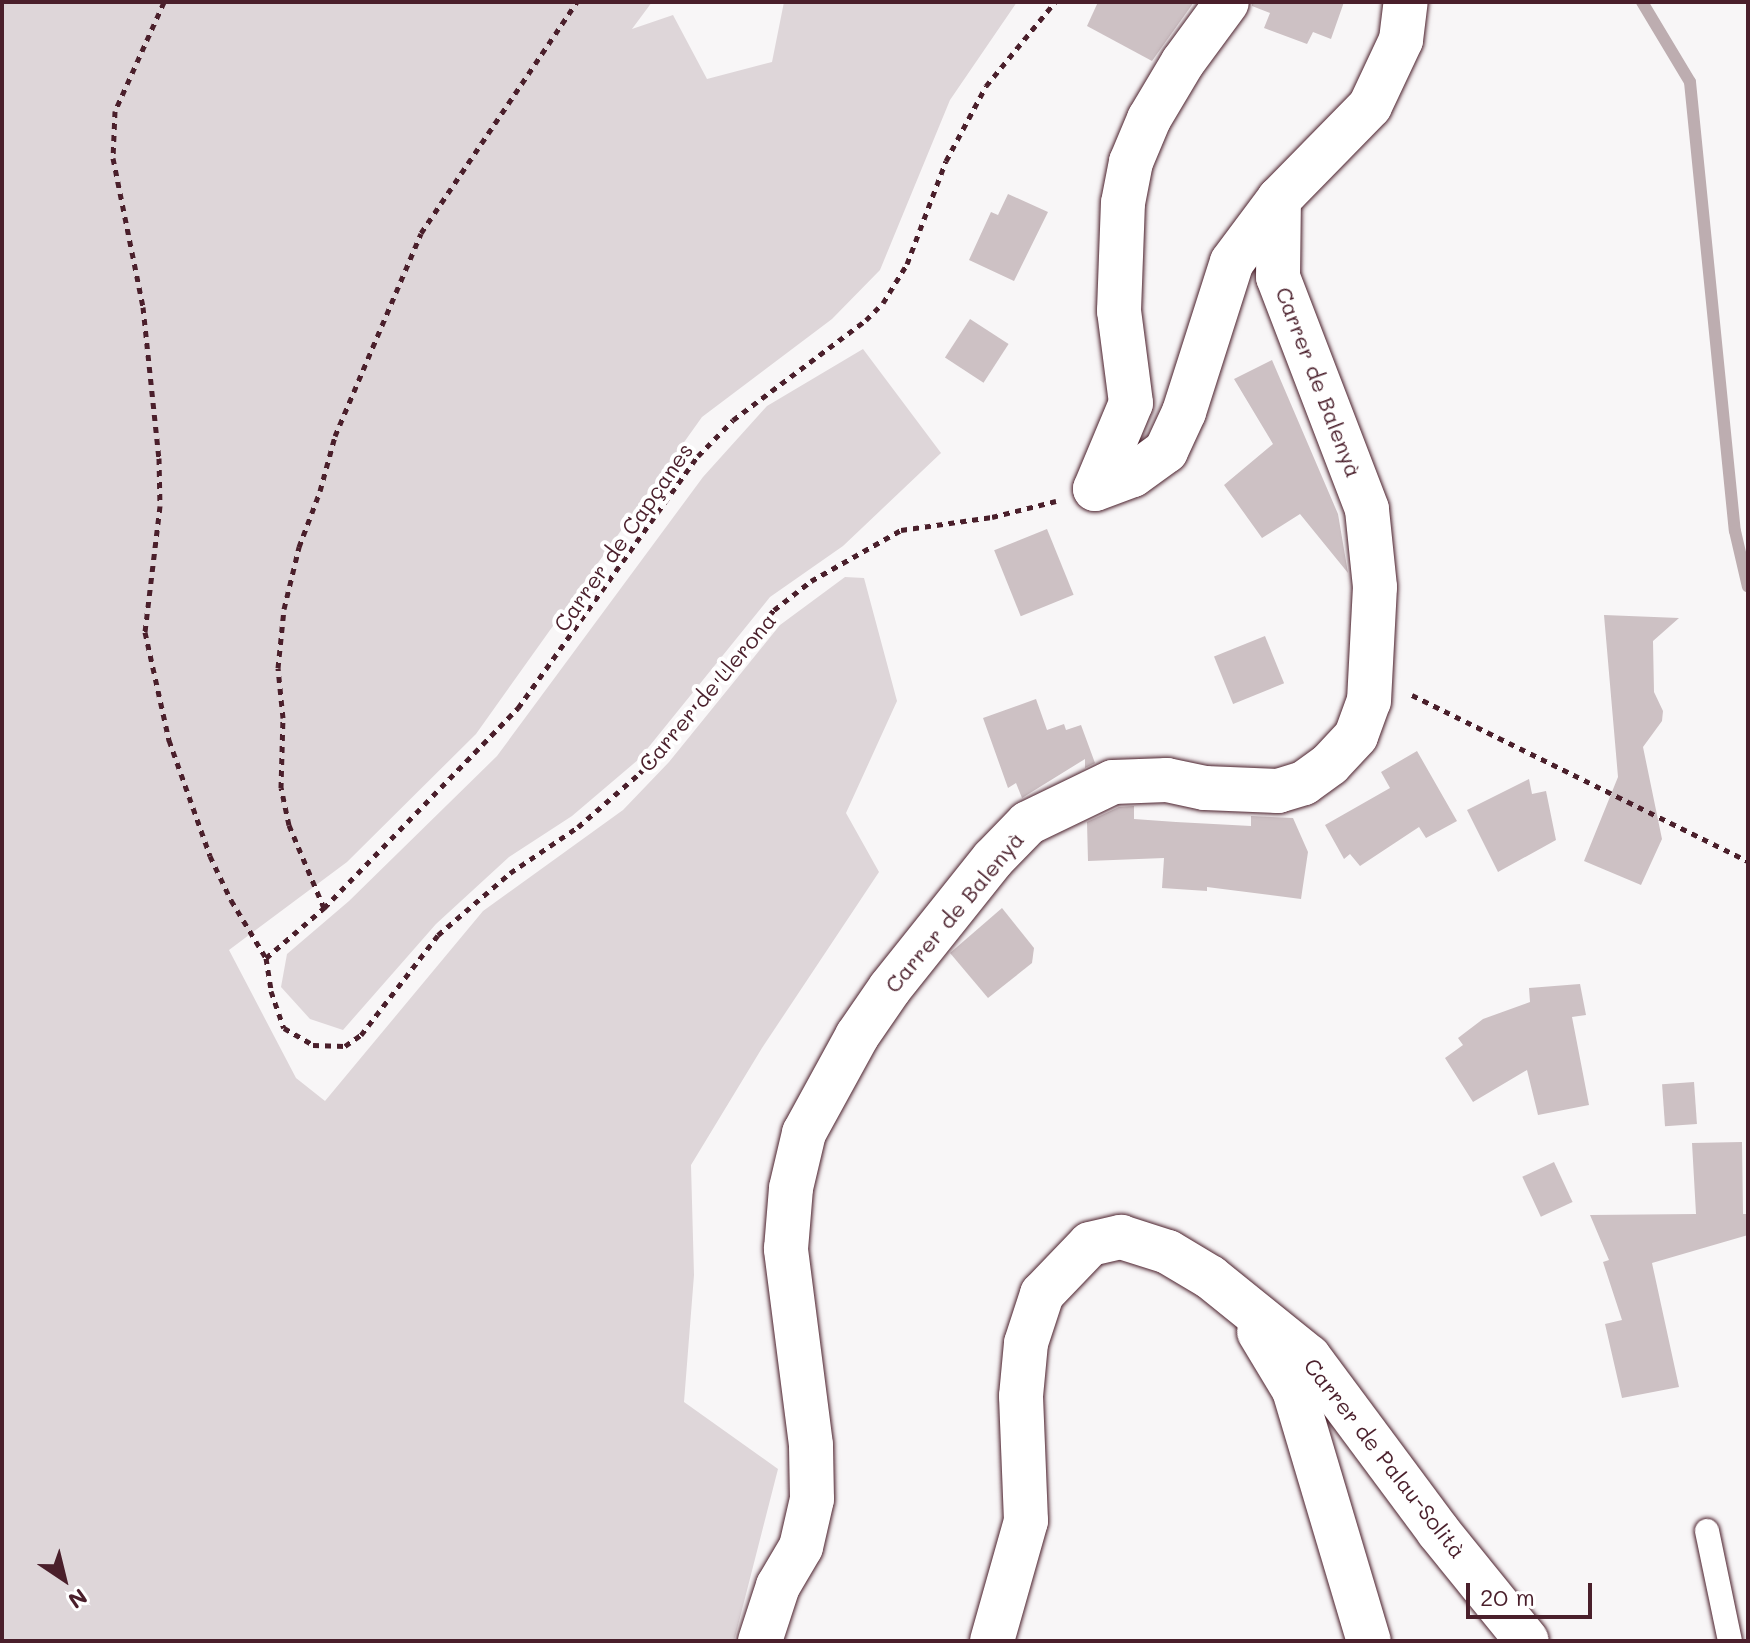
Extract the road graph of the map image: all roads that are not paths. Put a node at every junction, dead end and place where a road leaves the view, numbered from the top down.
1 (1227, 2) edge
2 (1406, 2) edge
3 (1279, 199) junction
4 (1243, 1306) junction
5 (1707, 1531) dead end
6 (760, 1641) edge
7 (992, 1641) edge
8 (1369, 1641) edge
9 (1527, 1641) edge
10 (1730, 1641) edge

1 - 3 street
2 - 3 street
3 - 6 street, Carrer de Balenyà
4 - 7 street, Carrer de Palau-Solità
4 - 8 street
4 - 9 street, Carrer de Palau-Solità
5 - 10 lane

